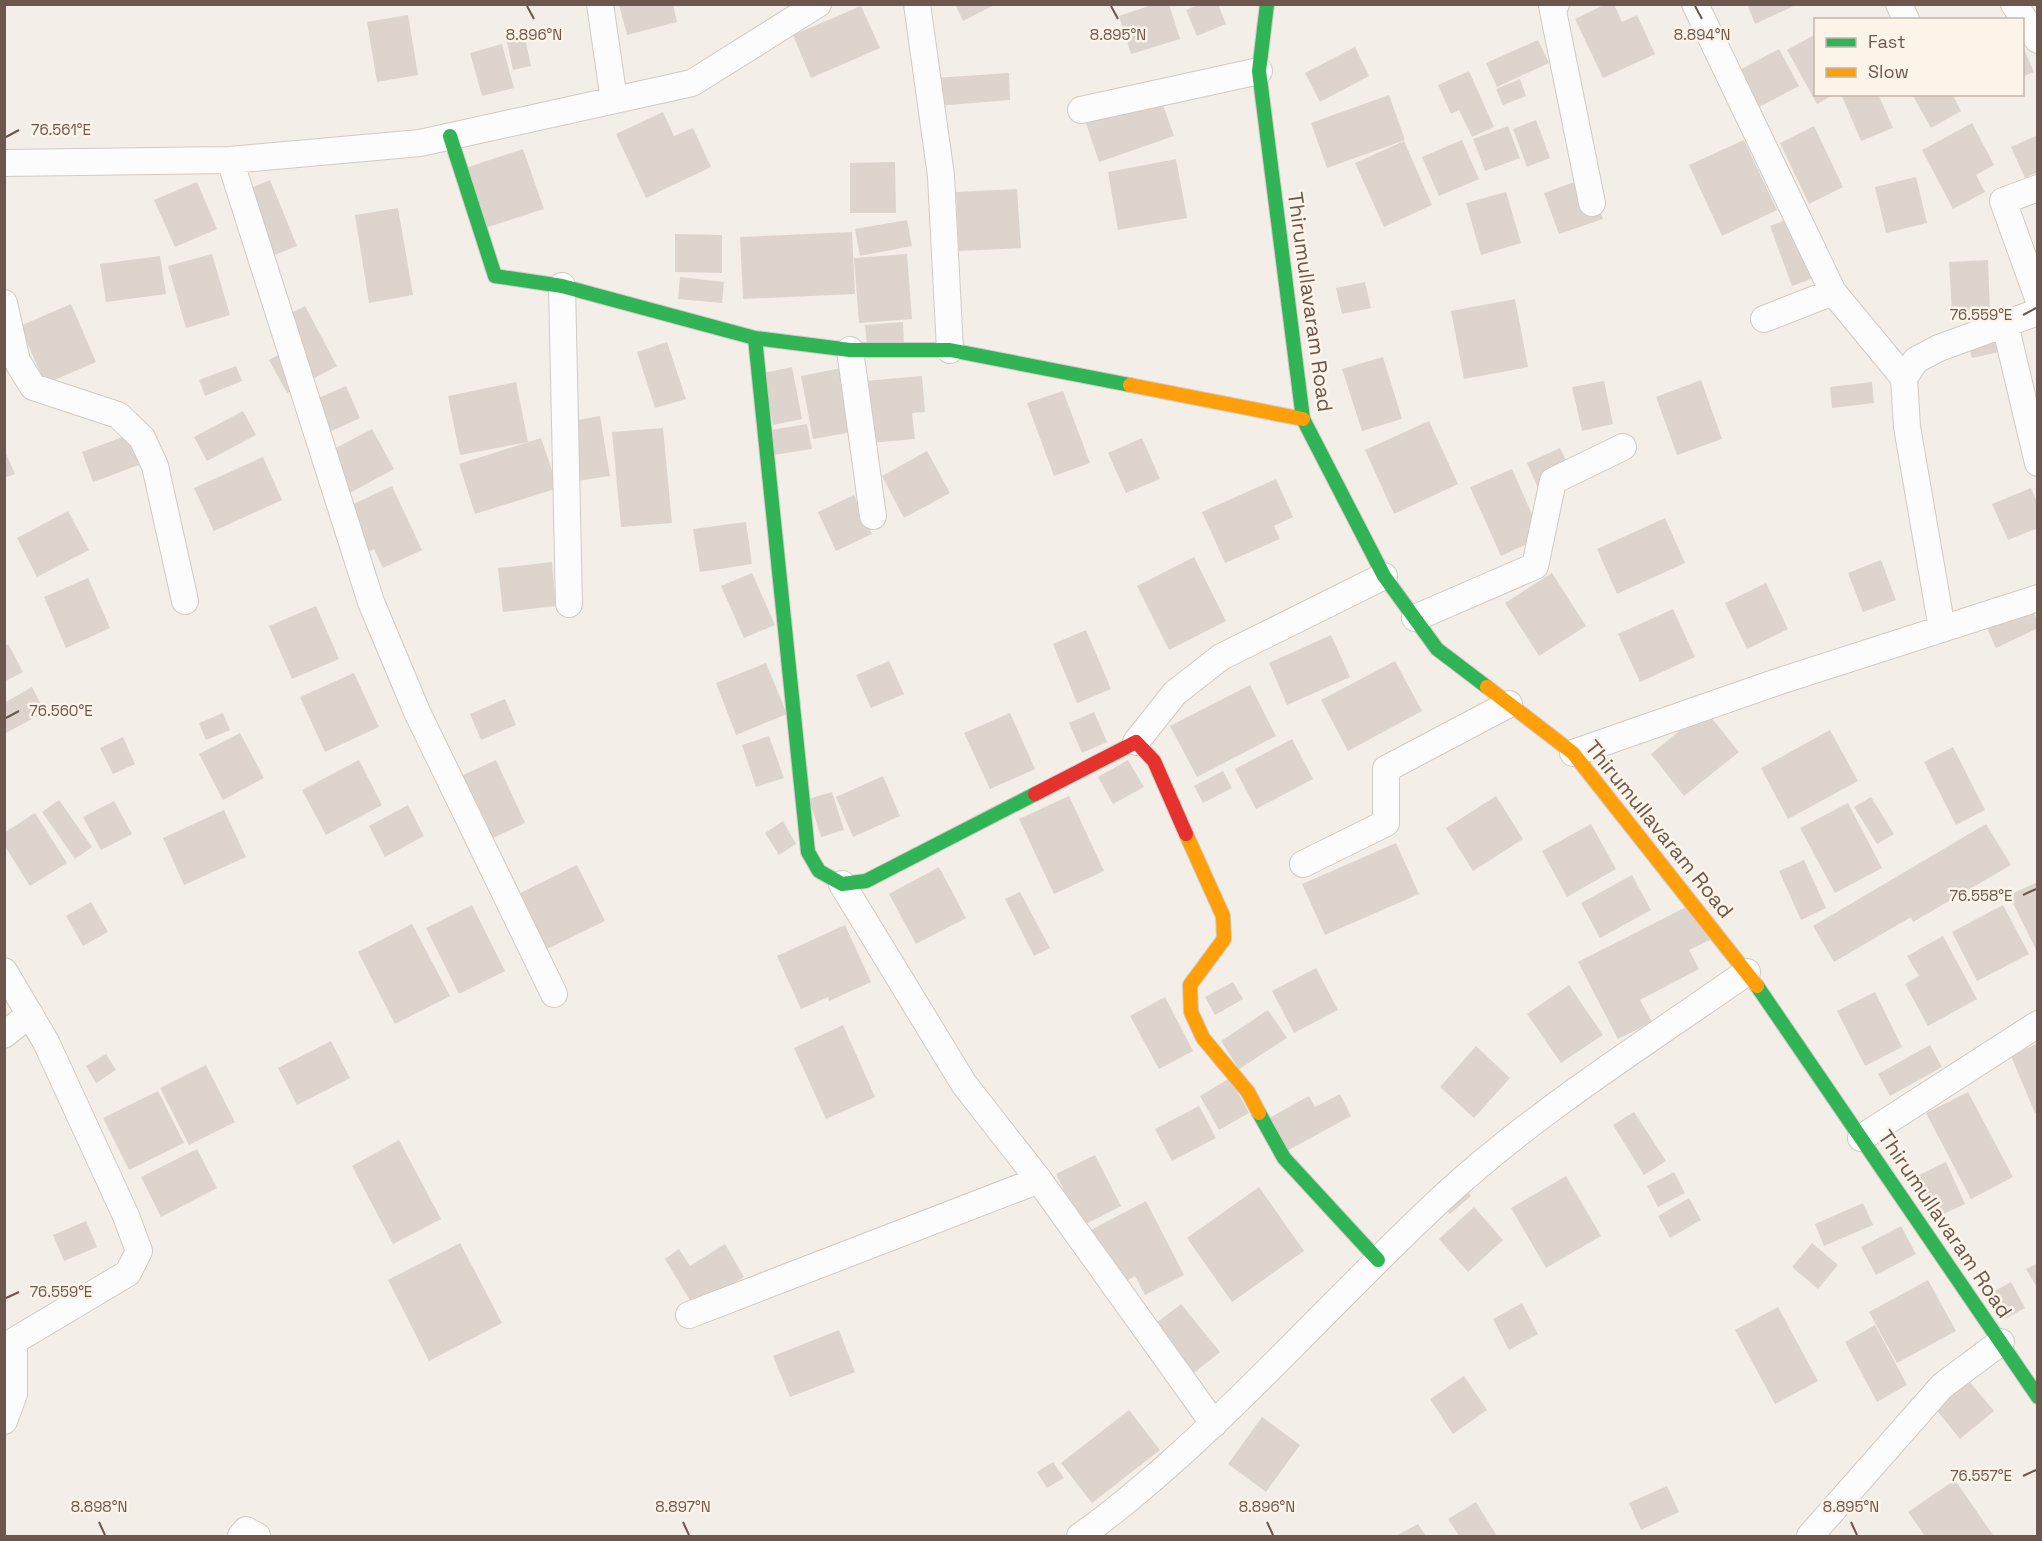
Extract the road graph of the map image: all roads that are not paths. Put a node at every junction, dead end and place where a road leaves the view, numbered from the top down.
1 (600, 4) edge
2 (818, 4) edge
3 (917, 4) edge
4 (1267, 4) edge
5 (1556, 4) edge
6 (1695, 4) edge
7 (2014, 4) edge
8 (2023, 18) edge
9 (2024, 20) edge
10 (2037, 40) edge
11 (1258, 71) junction
12 (614, 100) junction
13 (1081, 110) dead end
14 (450, 136) junction
15 (230, 160) junction
16 (4, 163) edge
17 (2037, 188) edge
18 (1593, 203) dead end
19 (562, 286) junction
20 (1833, 292) junction
21 (2037, 298) edge
22 (4, 303) edge
23 (2037, 312) edge
24 (1764, 319) dead end
25 (2005, 324) junction
26 (755, 338) junction
27 (850, 350) junction
28 (950, 350) junction
29 (1904, 378) junction
30 (1303, 419) junction
31 (1623, 447) dead end
32 (2037, 463) edge
33 (873, 516) dead end
34 (1383, 576) junction
35 (2037, 598) edge
36 (185, 601) dead end
37 (569, 604) dead end
38 (1415, 618) junction
39 (1942, 629) junction
40 (1509, 704) junction
41 (1137, 742) junction
42 (1573, 753) junction
43 (1303, 864) dead end
44 (842, 884) junction
45 (4, 971) edge
46 (1747, 972) junction
47 (554, 994) dead end
48 (30, 1014) junction
49 (2037, 1024) edge
50 (4, 1035) edge
51 (1861, 1137) junction
52 (1039, 1180) junction
53 (1378, 1260) junction
54 (689, 1315) dead end
55 (2001, 1342) junction
56 (2037, 1397) edge
57 (4, 1421) edge
58 (1214, 1424) junction
59 (241, 1536) edge
60 (257, 1536) edge
61 (1080, 1536) edge
62 (1810, 1536) edge

1 - 12 street
2 - 12 street
3 - 28 street
4 - 11 street, Thirumullavaram Road
5 - 18 street
6 - 20 street
7 - 8 street
9 - 10 street
11 - 13 street
11 - 30 street, Thirumullavaram Road
12 - 14 street
14 - 15 street
14 - 19 street
15 - 16 street
15 - 47 street
17 - 21 street
19 - 26 street
19 - 37 street
20 - 24 street
20 - 29 street
22 - 36 street
23 - 25 street
25 - 29 street
25 - 32 street
26 - 27 street
26 - 44 street
27 - 28 street
27 - 33 street
28 - 30 street
29 - 39 street
30 - 34 street, Thirumullavaram Road
31 - 38 street
34 - 38 street, Thirumullavaram Road
34 - 41 street
35 - 39 street
38 - 40 street, Thirumullavaram Road
39 - 42 street
40 - 42 street, Thirumullavaram Road
40 - 43 street
41 - 44 street
41 - 53 street
42 - 46 street, Thirumullavaram Road
44 - 52 street
45 - 48 street
46 - 51 street, Thirumullavaram Road
46 - 53 street
48 - 50 street
48 - 57 street
49 - 51 street
51 - 55 street, Thirumullavaram Road
52 - 54 street
52 - 58 street
53 - 58 street
55 - 56 street, Thirumullavaram Road
55 - 62 street
58 - 61 street
59 - 60 street

